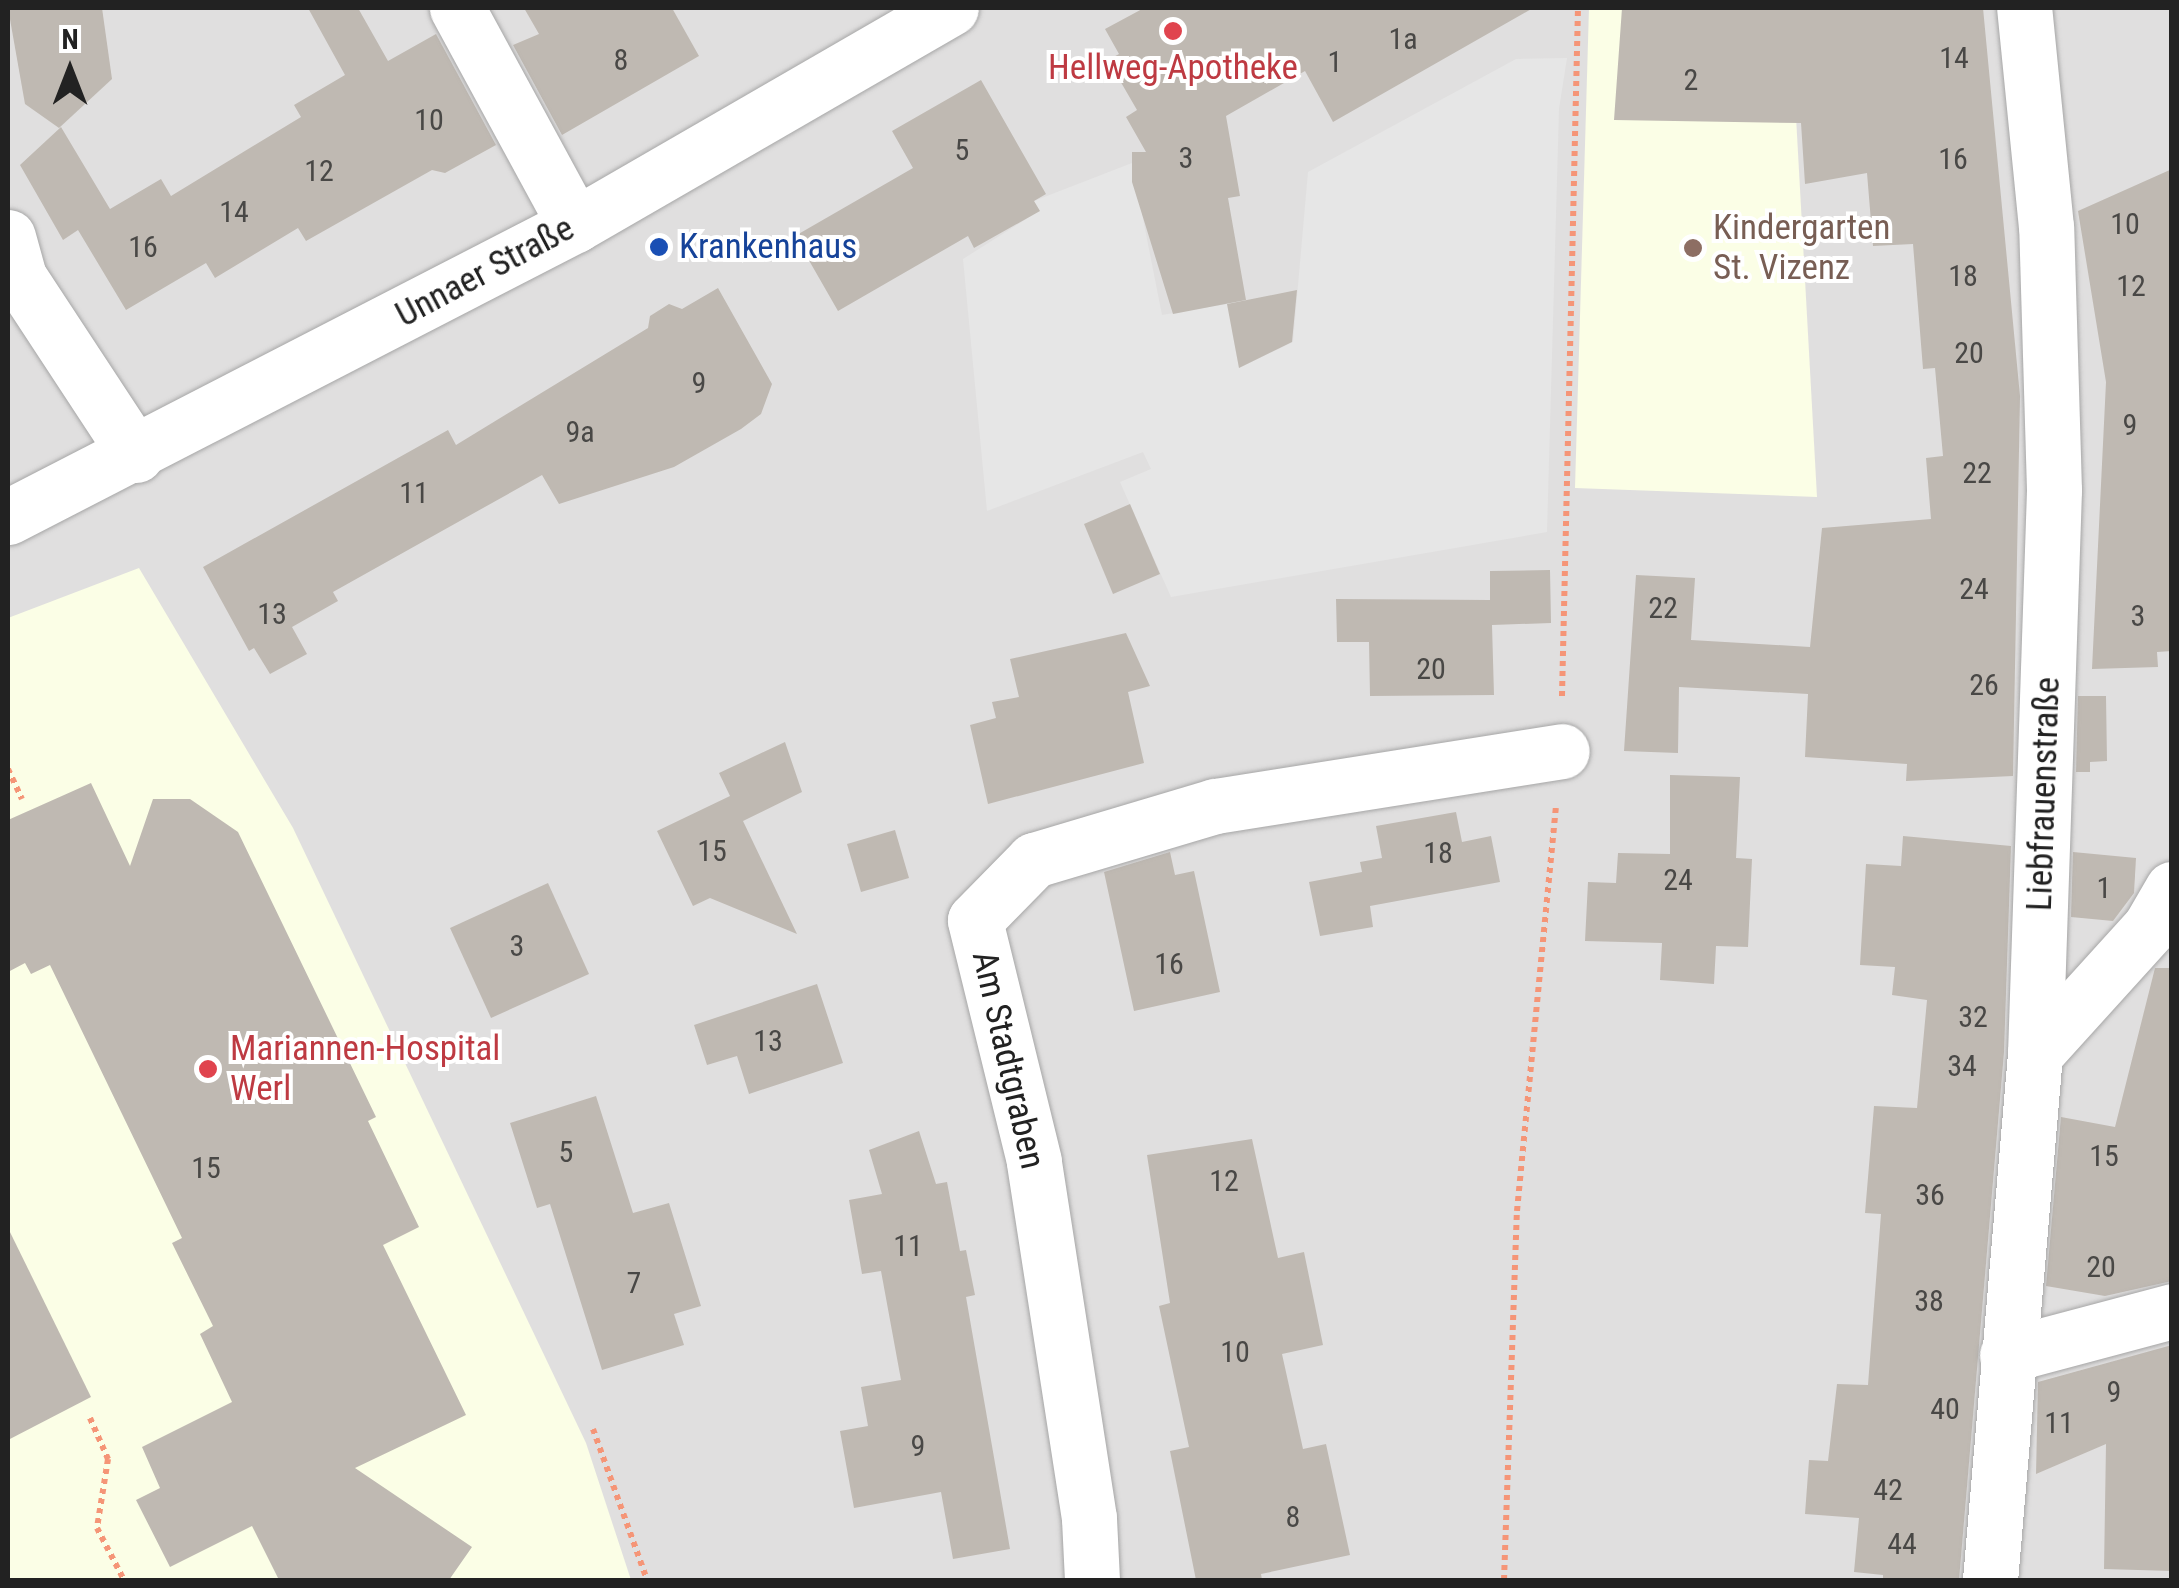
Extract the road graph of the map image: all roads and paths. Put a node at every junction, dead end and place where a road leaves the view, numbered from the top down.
1 (458, 8) edge
2 (951, 8) edge
3 (2024, 8) edge
4 (575, 225) junction
5 (8, 237) edge
6 (136, 456) junction
7 (8, 517) edge
8 (1562, 751) dead end
9 (8, 769) edge
10 (22, 799) dead end
11 (2172, 888) edge
12 (2036, 1054) junction
13 (2172, 1312) edge
14 (2007, 1354) junction
15 (90, 1418) dead end
16 (593, 1429) dead end
17 (124, 1580) edge
18 (647, 1580) edge
19 (1092, 1580) edge
20 (1990, 1580) edge

1 - 4 street
2 - 4 street, Unnaer Straße
3 - 12 street, Liebfrauenstraße
4 - 6 street, Unnaer Straße
5 - 6 street
6 - 7 street, Unnaer Straße
8 - 19 street, Am Stadtgraben
9 - 10 path
11 - 12 street
12 - 14 street, Liebfrauenstraße
13 - 14 street
14 - 20 street, Liebfrauenstraße
15 - 17 path
16 - 18 path

